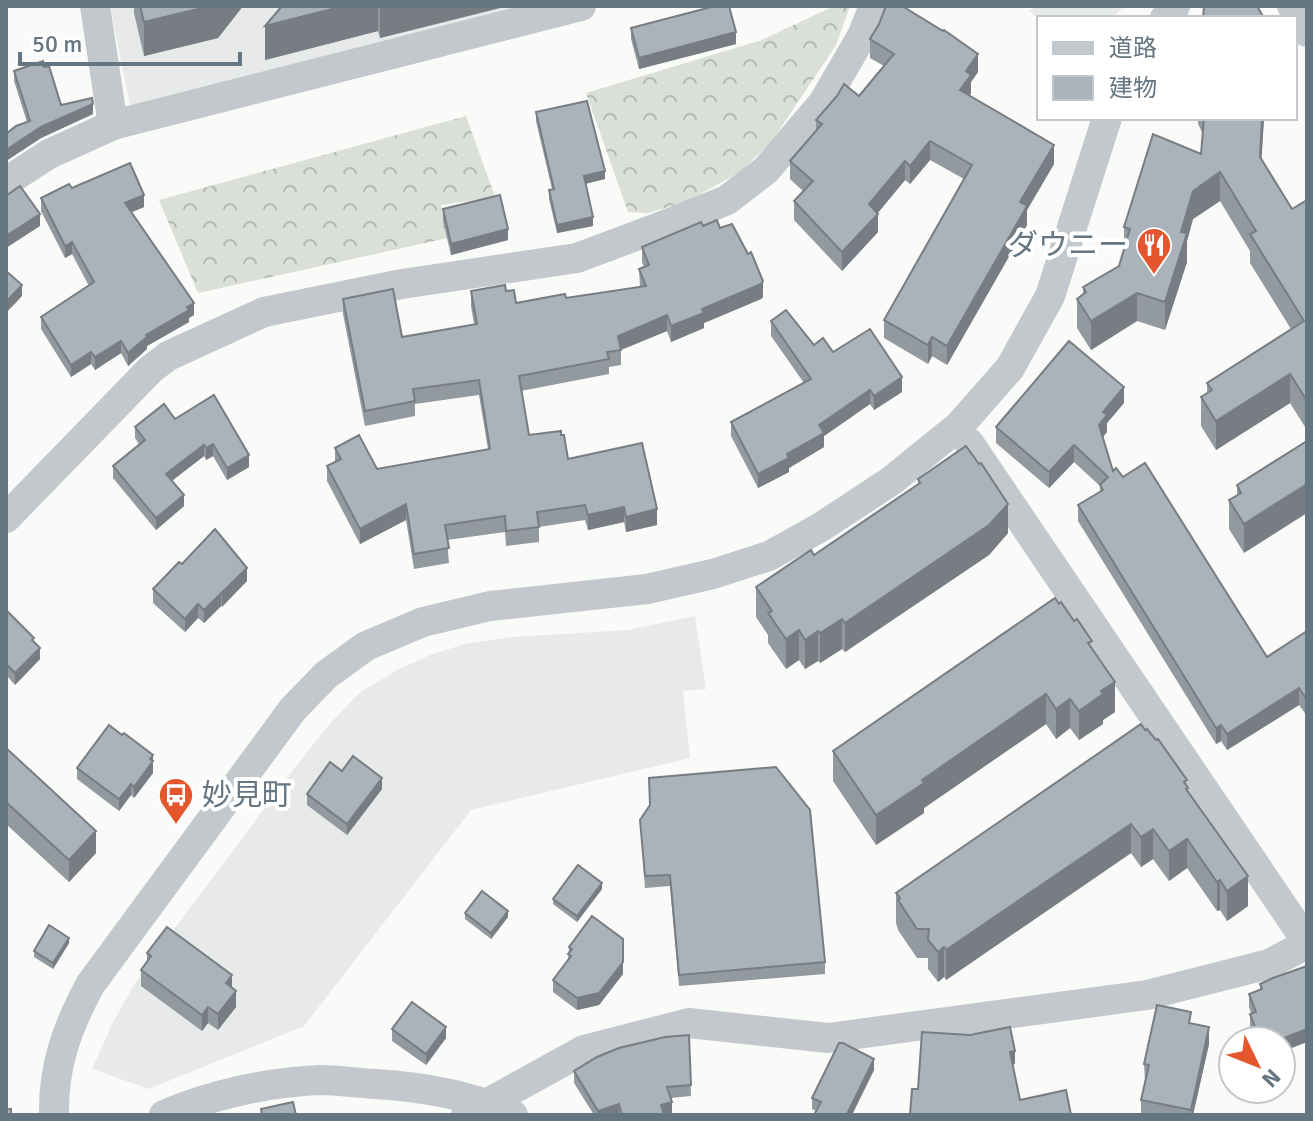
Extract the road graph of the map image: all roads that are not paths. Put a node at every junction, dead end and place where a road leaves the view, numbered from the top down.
1 (95, 6) edge
2 (581, 6) edge
3 (874, 6) edge
4 (1292, 6) edge
5 (1307, 32) edge
6 (1106, 120) edge
7 (113, 125) junction
8 (6, 182) edge
9 (969, 443) dead end
10 (6, 518) edge
11 (1307, 943) edge
12 (489, 1111) edge
13 (178, 1112) edge
14 (54, 1115) edge

1 - 7 street
2 - 7 street
3 - 10 street
4 - 5 street
6 - 14 street
7 - 8 street
9 - 11 street
11 - 12 street
12 - 13 street

